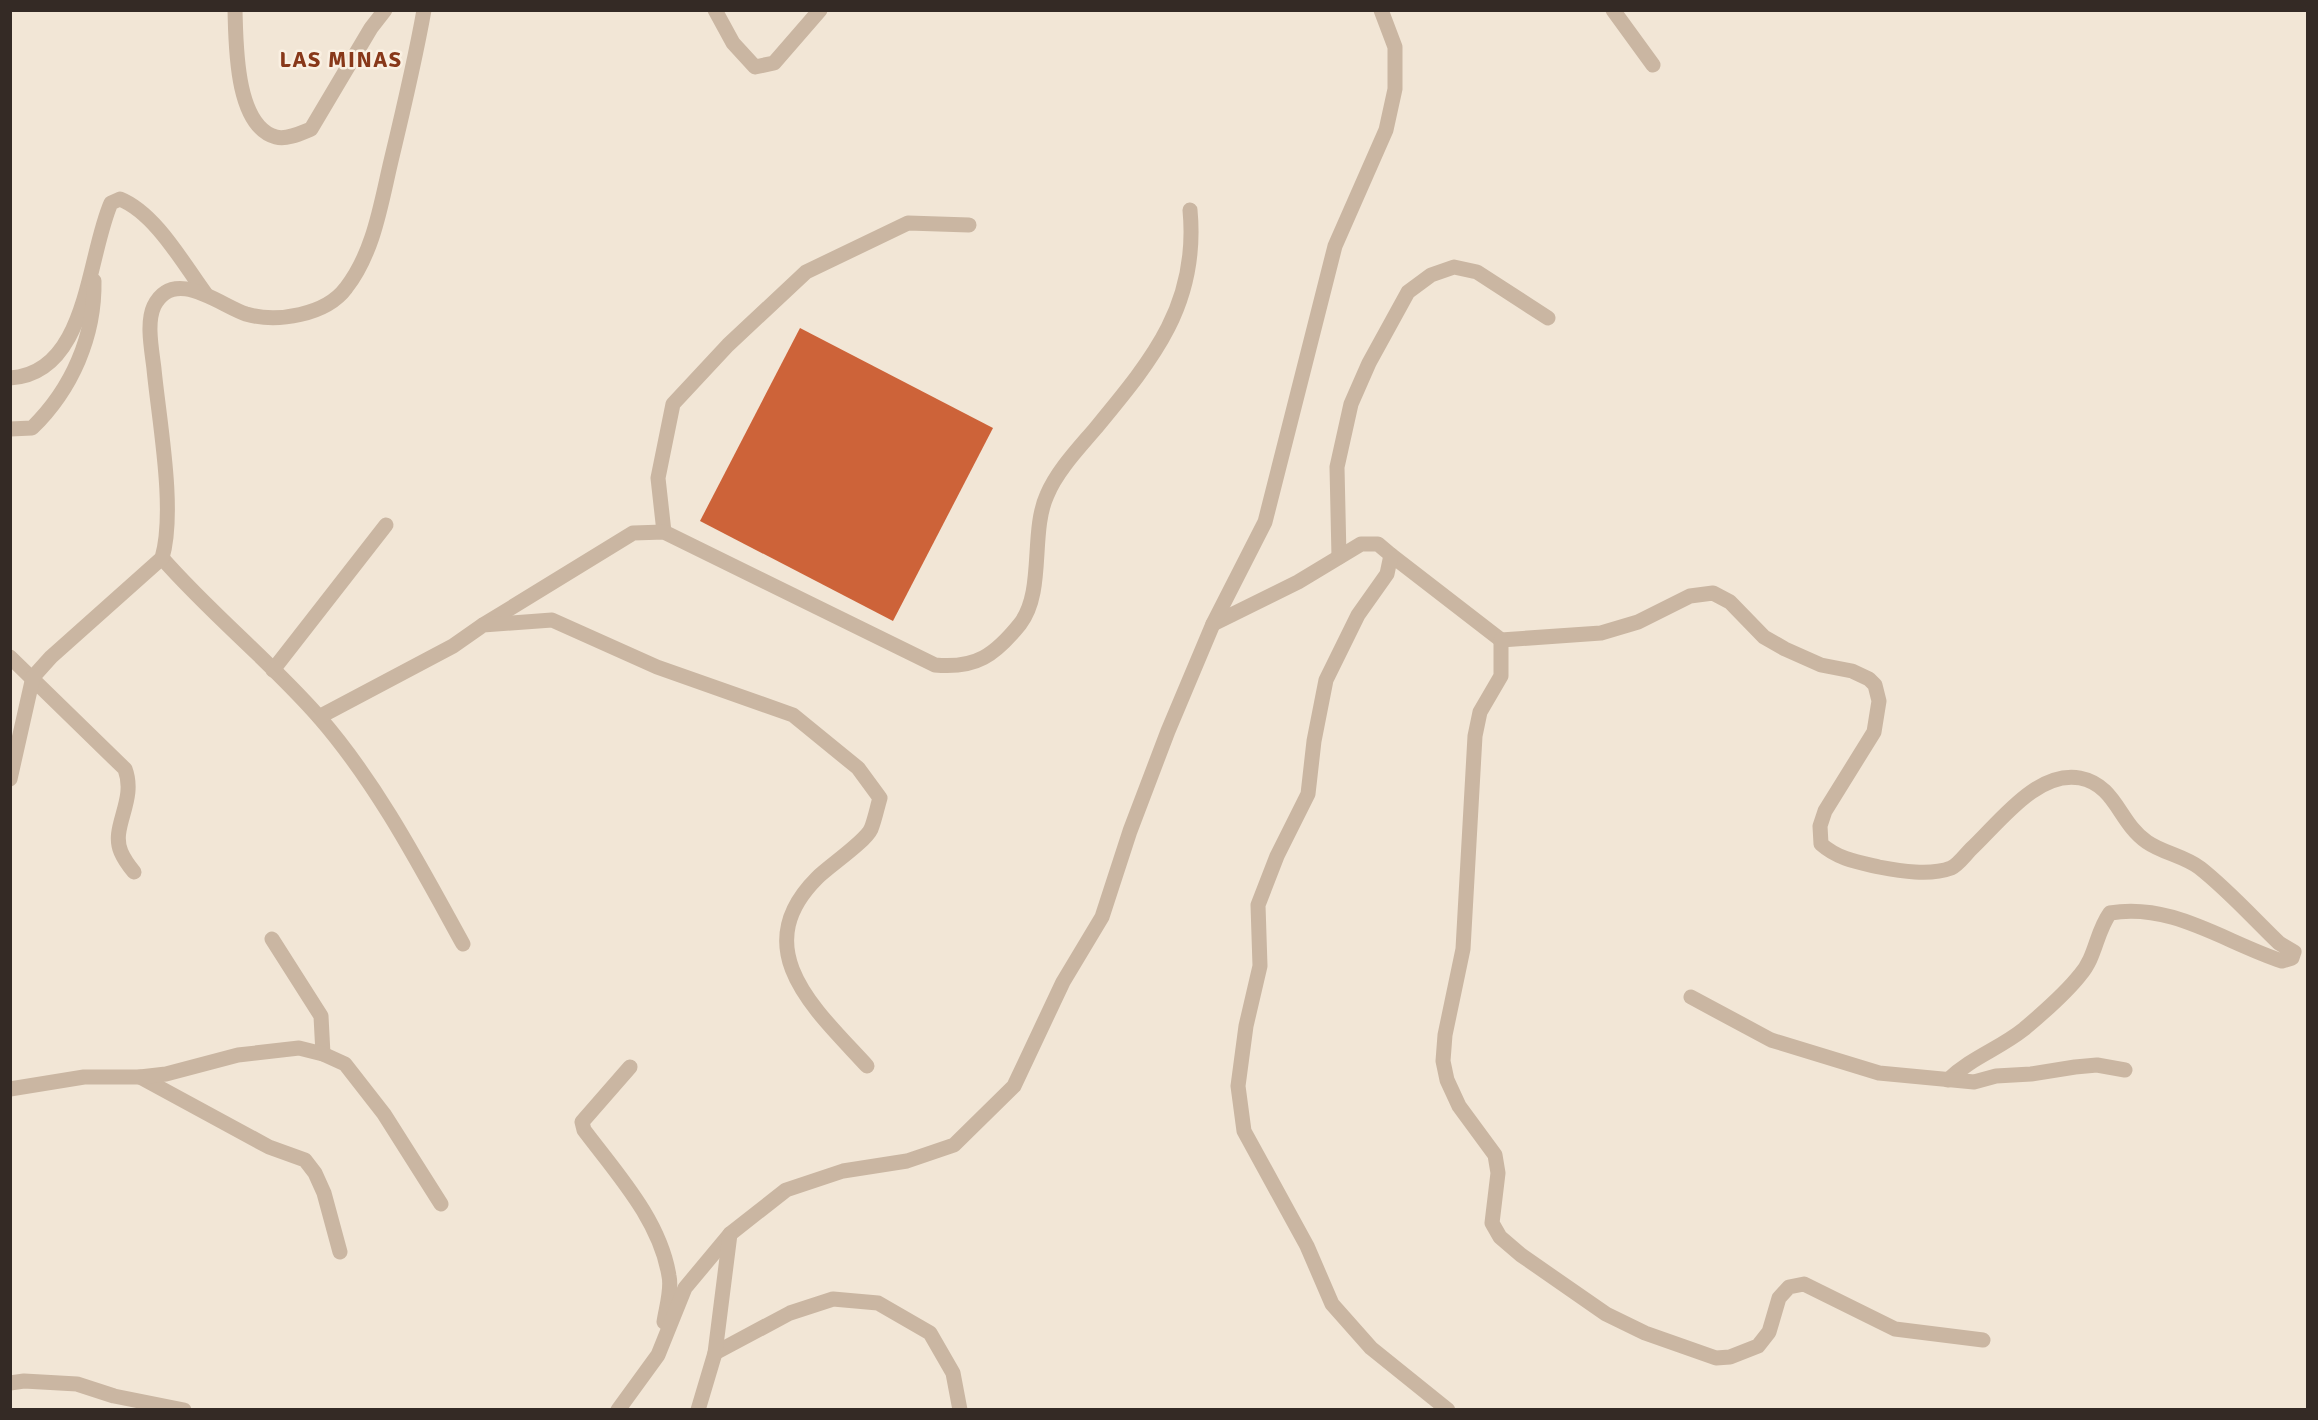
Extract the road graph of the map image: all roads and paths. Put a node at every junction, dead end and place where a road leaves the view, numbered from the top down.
1 (236, 10) edge
2 (385, 10) edge
3 (424, 10) edge
4 (715, 10) edge
5 (820, 10) edge
6 (1381, 10) edge
7 (1612, 10) edge
8 (1653, 65) dead end
9 (1190, 210) dead end
10 (969, 225) dead end
11 (94, 262) junction
12 (205, 293) junction
13 (1548, 318) dead end
14 (10, 378) edge
15 (10, 429) edge
16 (386, 525) dead end
17 (664, 532) junction
18 (1391, 555) junction
19 (1339, 556) junction
20 (162, 558) junction
21 (1213, 624) junction
22 (483, 625) junction
23 (1501, 640) junction
24 (10, 657) edge
25 (273, 670) junction
26 (33, 677) junction
27 (319, 717) junction
28 (10, 779) edge
29 (134, 872) dead end
30 (272, 939) dead end
31 (463, 944) dead end
32 (1691, 997) dead end
33 (323, 1054) junction
34 (867, 1066) dead end
35 (630, 1067) dead end
36 (2125, 1070) dead end
37 (140, 1077) junction
38 (1947, 1080) junction
39 (10, 1089) edge
40 (441, 1204) dead end
41 (730, 1234) junction
42 (340, 1252) dead end
43 (1983, 1340) dead end
44 (715, 1353) junction
45 (658, 1355) junction
46 (10, 1383) edge
47 (184, 1410) edge
48 (618, 1410) edge
49 (698, 1410) edge
50 (960, 1410) edge
51 (1448, 1410) edge

1 - 2 street
3 - 12 street
4 - 5 street
6 - 21 street
7 - 8 street
9 - 17 street
10 - 17 street
11 - 12 street
11 - 14 street
11 - 15 street
12 - 20 street
13 - 19 street
16 - 25 street
17 - 22 street
18 - 19 street
18 - 23 street
18 - 51 street
19 - 21 street
20 - 25 street
20 - 26 street
21 - 41 street
22 - 27 street
22 - 34 street
23 - 38 street
23 - 43 street
24 - 26 street
25 - 27 street
26 - 28 street
26 - 29 street
27 - 31 street
30 - 33 street
32 - 38 street
33 - 37 street
33 - 40 street
35 - 45 street
36 - 38 street
37 - 39 street
37 - 42 street
41 - 44 street
41 - 45 street
44 - 49 street
44 - 50 street
45 - 48 street
46 - 47 street

